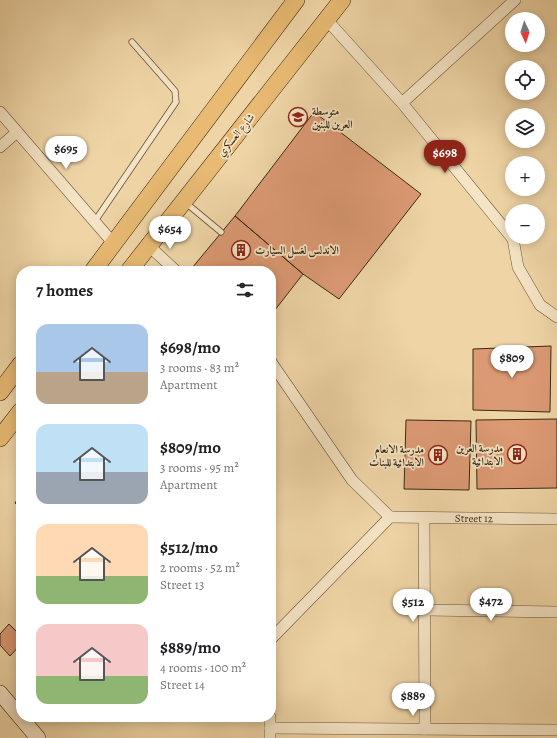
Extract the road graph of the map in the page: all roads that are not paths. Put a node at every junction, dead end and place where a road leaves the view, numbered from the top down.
1 (296, 0) edge
2 (342, 0) edge
3 (515, 0) edge
4 (327, 20) junction
5 (132, 42) dead end
6 (402, 103) junction
7 (0, 112) edge
8 (17, 132) junction
9 (0, 147) edge
10 (183, 201) junction
11 (94, 221) junction
12 (221, 232) dead end
13 (114, 244) junction
14 (149, 246) junction
15 (97, 266) edge
16 (133, 266) edge
17 (171, 266) edge
18 (557, 317) edge
19 (276, 369) edge
20 (16, 371) edge
21 (0, 392) edge
22 (16, 417) edge
23 (0, 438) edge
24 (390, 517) junction
25 (424, 518) junction
26 (557, 519) edge
27 (425, 610) junction
28 (557, 612) edge
29 (276, 634) edge
30 (0, 693) edge
31 (16, 712) edge
32 (24, 722) edge
33 (270, 728) edge
34 (425, 729) junction
35 (557, 730) edge
36 (38, 738) edge

1 - 13 main road
2 - 4 main road, شارع العسكري
3 - 6 street
4 - 6 street
4 - 10 main road, شارع العسكري
5 - 11 lane
6 - 18 street
7 - 8 street
8 - 9 street
8 - 11 street
10 - 12 lane
10 - 14 main road, شارع العسكري
11 - 13 street
13 - 15 main road
14 - 16 main road, شارع العسكري
14 - 17 street
19 - 24 street
20 - 21 main road
22 - 23 main road
24 - 25 street, Street 12
24 - 29 street
25 - 26 street, Street 12
25 - 27 street
27 - 28 street
27 - 34 street
30 - 31 street
32 - 36 street
33 - 34 street
34 - 35 street

